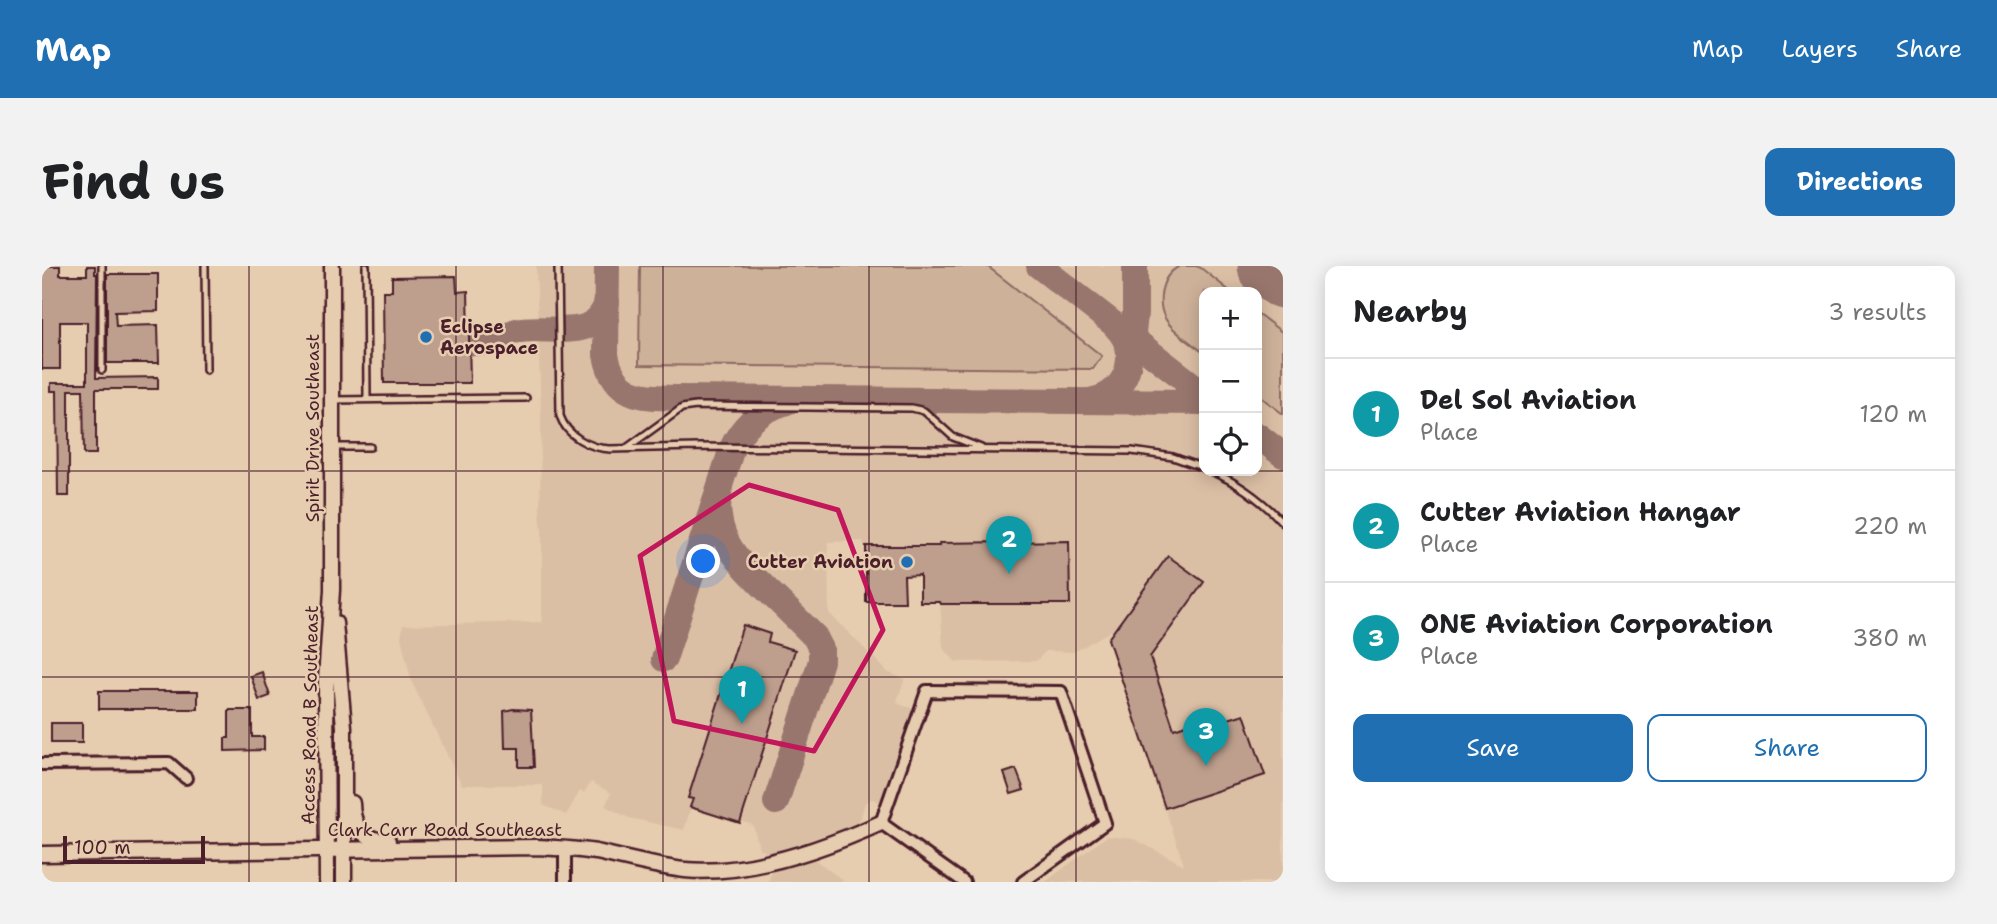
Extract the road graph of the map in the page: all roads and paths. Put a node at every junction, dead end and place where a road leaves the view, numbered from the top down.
1 (102, 266) edge
2 (205, 266) edge
3 (332, 266) edge
4 (366, 266) edge
5 (558, 266) edge
6 (102, 370) dead end
7 (206, 370) dead end
8 (368, 398) junction
9 (526, 398) dead end
10 (332, 400) junction
11 (332, 447) junction
12 (370, 447) dead end
13 (622, 449) junction
14 (1001, 450) junction
15 (1199, 466) edge
16 (1221, 476) edge
17 (1283, 523) edge
18 (332, 590) junction
19 (344, 727) junction
20 (42, 764) edge
21 (186, 778) dead end
22 (881, 823) junction
23 (447, 848) junction
24 (565, 848) junction
25 (327, 849) junction
26 (344, 849) junction
27 (42, 854) edge
28 (327, 882) edge
29 (344, 882) edge
30 (565, 882) edge
31 (964, 882) edge
32 (1023, 882) edge

1 - 6 lane
2 - 7 lane
3 - 10 street, Spirit Drive Southeast
4 - 8 lane
5 - 13 lane
8 - 9 lane
8 - 10 lane
10 - 11 street, Spirit Drive Southeast
11 - 12 lane
11 - 18 street, Spirit Drive Southeast
13 - 14 lane
13 - 14 lane
14 - 15 lane
16 - 17 lane
18 - 19 street, Access Road B Southeast
18 - 25 street, Access Road B Southeast
19 - 23 street
19 - 26 street, Access Road B Southeast
20 - 21 street
22 - 24 street, Clark Carr Road Southeast
22 - 31 street
22 - 32 street
23 - 24 street, Clark Carr Road Southeast
23 - 26 street, Clark Carr Road Southeast
24 - 30 street
25 - 26 street, Clark Carr Road Southeast
25 - 27 street, Clark Carr Road Southeast
25 - 28 street
26 - 29 street

